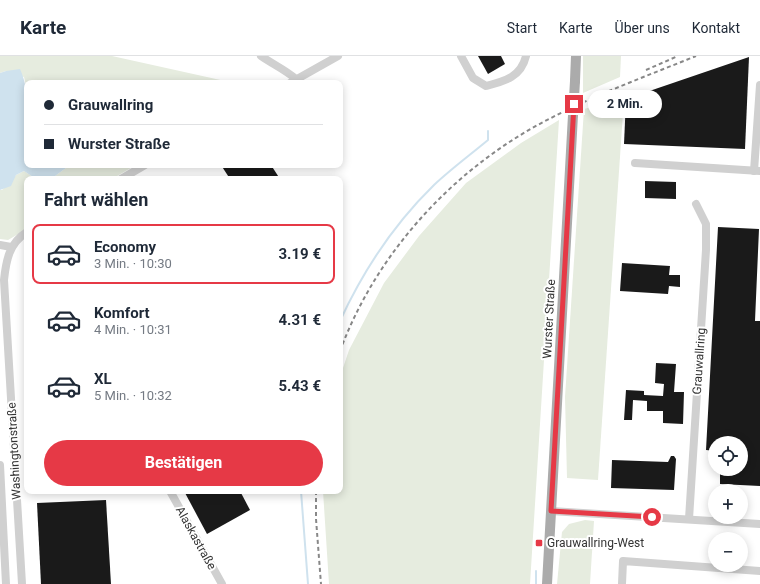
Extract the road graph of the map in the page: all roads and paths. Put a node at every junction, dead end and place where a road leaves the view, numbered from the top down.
1 (261, 56) edge
2 (338, 56) edge
3 (461, 56) edge
4 (526, 56) edge
5 (576, 56) edge
6 (292, 80) edge
7 (295, 80) edge
8 (760, 85) edge
9 (634, 162) dead end
10 (140, 168) edge
11 (757, 171) edge
12 (126, 176) edge
13 (696, 204) dead end
14 (24, 234) edge
15 (0, 245) edge
16 (11, 247) junction
17 (0, 465) edge
18 (172, 494) edge
19 (551, 511) junction
20 (689, 519) junction
21 (760, 524) edge
22 (760, 571) edge
23 (4, 581) edge
24 (22, 584) edge
25 (222, 584) edge
26 (547, 584) edge
27 (622, 584) edge

1 - 6 street
2 - 7 street
3 - 4 street
5 - 19 main road, Wurster Straße, bridge
8 - 11 street
9 - 11 street
10 - 12 street
13 - 20 street, Grauwallring
14 - 16 street
15 - 16 street
16 - 24 street, Washingtonstraße
17 - 23 street
18 - 25 street, Alaskastraße
19 - 20 street
19 - 26 main road, Wurster Straße
20 - 21 street
22 - 27 street

